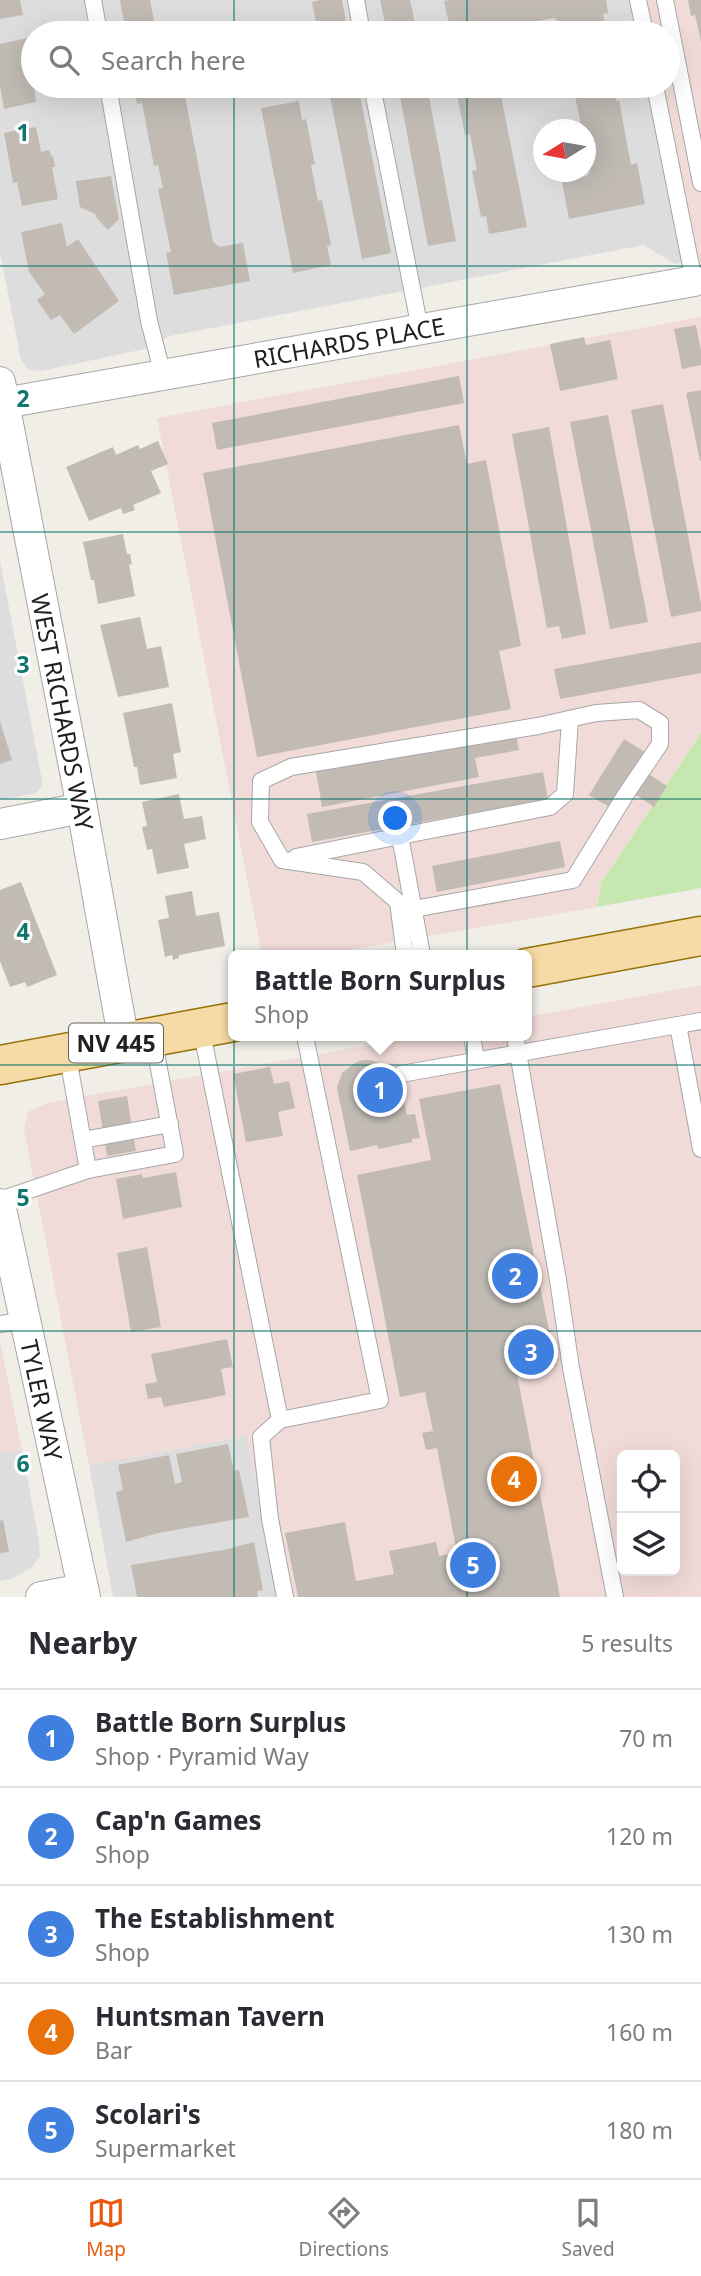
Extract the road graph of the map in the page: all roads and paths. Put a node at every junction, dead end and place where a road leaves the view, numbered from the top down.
1 (93, 0) edge
2 (356, 0) edge
3 (638, 0) edge
4 (666, 0) edge
5 (97, 21) edge
6 (360, 21) edge
7 (642, 21) edge
8 (670, 21) edge
9 (680, 73) edge
10 (110, 98) edge
11 (374, 98) edge
12 (658, 98) edge
13 (701, 183) edge
14 (698, 283) edge
15 (420, 329) junction
16 (163, 375) junction
17 (2, 393) edge
18 (570, 719) junction
19 (82, 808) junction
20 (0, 824) edge
21 (400, 836) junction
22 (282, 860) junction
23 (414, 909) junction
24 (701, 936) edge
25 (405, 950) edge
26 (421, 950) edge
27 (532, 967) edge
28 (701, 1021) edge
29 (217, 1025) edge
30 (678, 1025) junction
31 (139, 1039) junction
32 (306, 1041) edge
33 (473, 1041) edge
34 (516, 1044) edge
35 (66, 1052) junction
36 (476, 1060) junction
37 (0, 1065) edge
38 (401, 1074) dead end
39 (170, 1124) junction
40 (83, 1140) junction
41 (701, 1149) edge
42 (89, 1170) junction
43 (0, 1202) edge
44 (12, 1322) edge
45 (281, 1420) junction
46 (84, 1593) edge
47 (41, 1597) edge
48 (285, 1597) edge
49 (615, 1597) edge

1 - 5 lane
2 - 6 lane
3 - 7 lane
4 - 8 lane
9 - 13 lane
10 - 16 lane
11 - 15 lane
12 - 14 lane
14 - 15 street, RICHARDS PLACE
15 - 16 street, RICHARDS PLACE
16 - 17 street, RICHARDS PLACE
17 - 19 street, WEST RICHARDS WAY
18 - 21 lane
18 - 22 lane
18 - 23 lane
19 - 20 street
19 - 31 street, WEST RICHARDS WAY
21 - 22 lane
21 - 23 lane
22 - 25 lane
23 - 26 lane
24 - 27 main road
28 - 30 lane
29 - 31 main road, NV 445
29 - 45 lane
30 - 34 lane
30 - 41 lane
31 - 35 main road, NV 445
31 - 39 lane
32 - 45 lane
33 - 36 lane
34 - 36 lane
34 - 49 lane
35 - 37 main road, NV 445
35 - 40 lane
36 - 38 lane
39 - 40 lane
39 - 42 lane
40 - 42 lane
42 - 43 lane
43 - 44 street, TYLER WAY
44 - 46 street, TYLER WAY
45 - 48 lane
46 - 47 street

